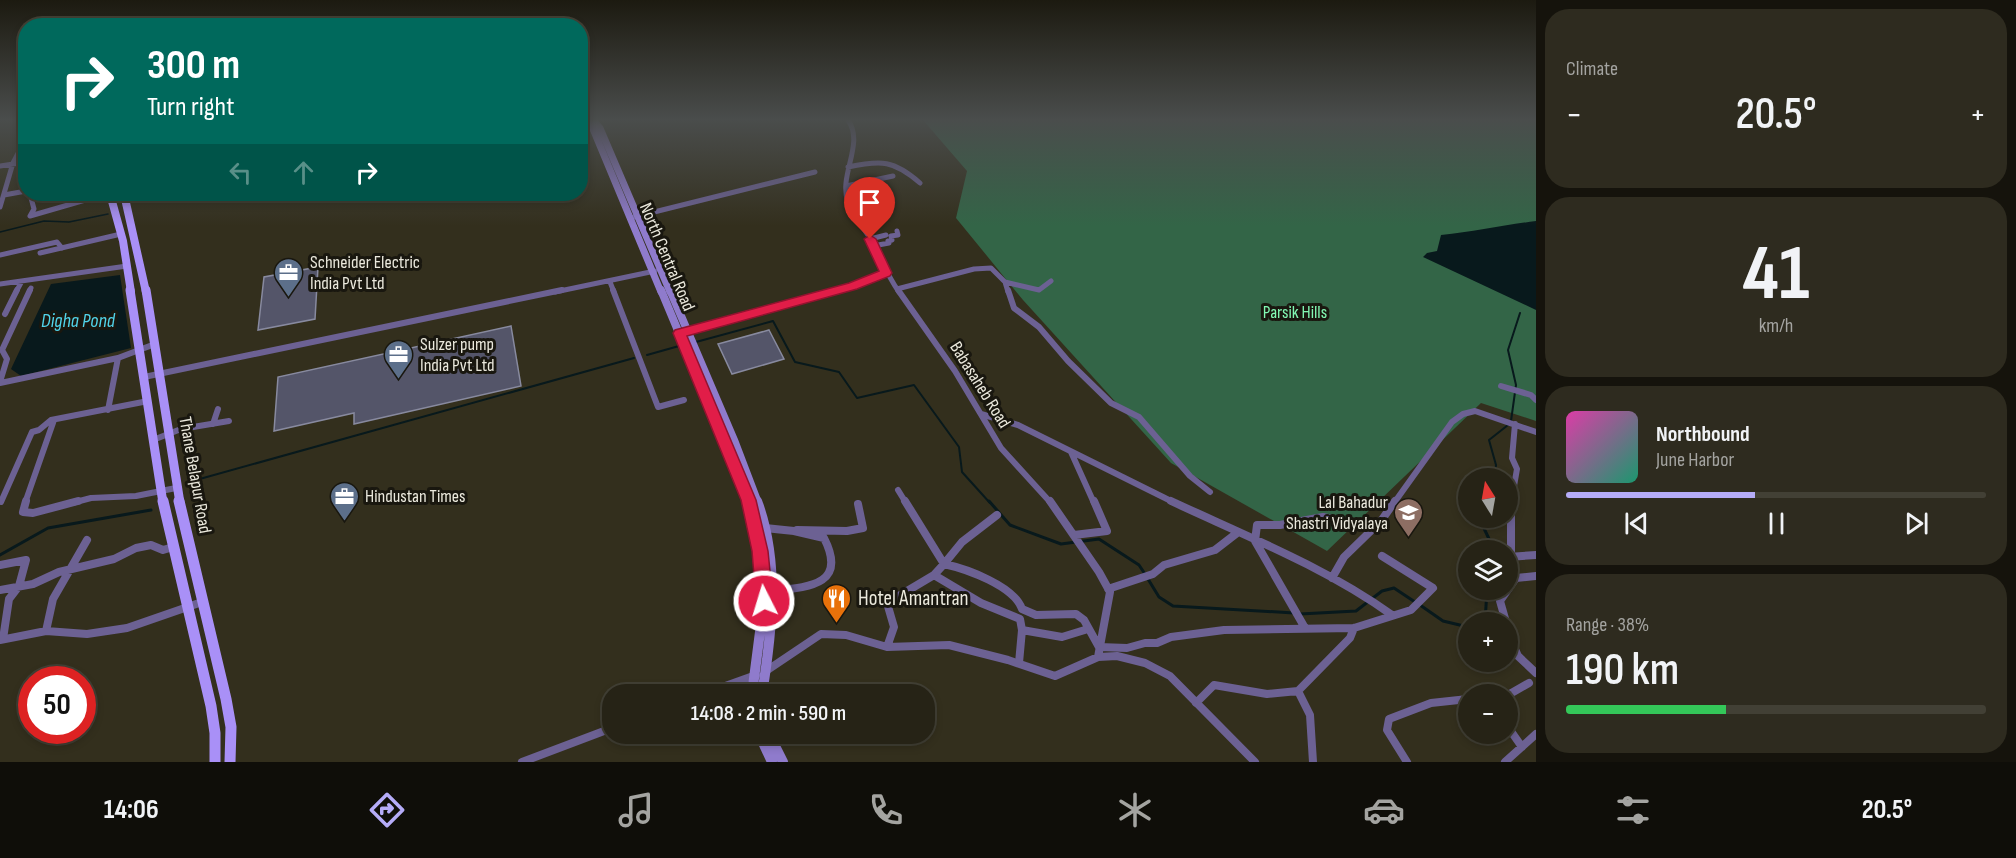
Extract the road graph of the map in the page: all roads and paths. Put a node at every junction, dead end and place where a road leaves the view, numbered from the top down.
1 (17, 156) edge
2 (611, 156) edge
3 (851, 156) edge
4 (18, 163) edge
5 (13, 164) junction
6 (0, 166) edge
7 (848, 167) junction
8 (815, 172) dead end
9 (893, 176) dead end
10 (920, 183) dead end
11 (846, 186) junction
12 (18, 192) edge
13 (4, 195) junction
14 (32, 201) edge
15 (83, 201) edge
16 (110, 201) edge
17 (126, 201) edge
18 (0, 207) edge
19 (634, 217) junction
20 (897, 231) dead end
21 (121, 234) junction
22 (886, 235) dead end
23 (870, 239) junction
24 (873, 246) junction
25 (62, 248) junction
26 (40, 253) dead end
27 (0, 255) edge
28 (127, 266) junction
29 (657, 271) junction
30 (886, 273) junction
31 (22, 281) junction
32 (610, 282) junction
33 (1005, 282) junction
34 (1051, 282) dead end
35 (0, 284) edge
36 (31, 288) dead end
37 (897, 289) junction
38 (5, 314) dead end
39 (685, 334) junction
40 (155, 344) junction
41 (140, 350) junction
42 (117, 358) junction
43 (159, 374) junction
44 (144, 377) junction
45 (0, 383) edge
46 (1501, 386) dead end
47 (1533, 398) edge
48 (684, 400) dead end
49 (148, 401) junction
50 (218, 409) dead end
51 (108, 410) junction
52 (981, 414) junction
53 (54, 420) junction
54 (229, 421) dead end
55 (213, 424) junction
56 (1515, 424) junction
57 (1536, 432) edge
58 (168, 434) junction
59 (153, 440) junction
60 (1071, 452) junction
61 (176, 488) junction
62 (898, 490) dead end
63 (1210, 492) dead end
64 (161, 493) junction
65 (1, 502) edge
66 (858, 504) dead end
67 (997, 515) dead end
68 (765, 528) junction
69 (1375, 528) junction
70 (794, 531) junction
71 (1237, 533) junction
72 (1074, 535) junction
73 (87, 540) dead end
74 (1511, 540) edge
75 (1255, 541) junction
76 (173, 547) junction
77 (1382, 555) dead end
78 (1536, 555) edge
79 (1518, 556) edge
80 (944, 564) junction
81 (0, 565) edge
82 (71, 568) junction
83 (934, 575) junction
84 (1536, 576) edge
85 (1332, 578) junction
86 (19, 586) junction
87 (1108, 589) junction
88 (0, 590) edge
89 (772, 591) junction
90 (202, 602) junction
91 (187, 606) junction
92 (1022, 609) junction
93 (1503, 612) edge
94 (1392, 615) junction
95 (1020, 619) junction
96 (1305, 628) junction
97 (1354, 628) junction
98 (1088, 629) junction
99 (1022, 630) junction
100 (46, 631) junction
101 (2, 640) edge
102 (887, 647) junction
103 (1099, 647) junction
104 (1518, 656) edge
105 (1098, 657) junction
106 (1019, 663) junction
107 (766, 671) junction
108 (1536, 673) edge
109 (754, 675) junction
110 (1529, 683) dead end
111 (730, 684) edge
112 (753, 684) edge
113 (764, 684) edge
114 (1518, 689) edge
115 (1298, 691) junction
116 (1458, 700) edge
117 (1196, 704) junction
118 (602, 732) edge
119 (1536, 734) edge
120 (1518, 741) edge
121 (764, 744) edge
122 (774, 744) edge
123 (1522, 747) junction
124 (215, 762) edge
125 (230, 762) edge
126 (522, 762) edge
127 (772, 762) edge
128 (783, 762) edge
129 (1255, 762) edge
130 (1313, 762) edge
131 (1407, 762) edge
132 (1505, 762) edge

1 - 5 street
2 - 19 main road, North Central Road
3 - 7 street, Babasaheb Road
4 - 5 street
5 - 6 street
5 - 13 street
7 - 10 street
7 - 11 street, Babasaheb Road
8 - 19 street
9 - 11 street
11 - 23 street, Babasaheb Road
12 - 13 street
13 - 18 street
14 - 15 street
16 - 21 main road, Thane Belapur Road
17 - 40 main road, Thane Belapur Road
19 - 29 main road, North Central Road
20 - 24 street
21 - 25 street
21 - 28 main road, Thane Belapur Road
22 - 23 street
23 - 24 street, Babasaheb Road
24 - 30 street, Babasaheb Road
25 - 26 street
25 - 27 street
28 - 31 street
28 - 41 main road, Thane Belapur Road
29 - 32 street
29 - 39 main road, North Central Road
30 - 37 street, Babasaheb Road
30 - 39 street
31 - 35 street
31 - 38 street
32 - 43 street
32 - 48 street
33 - 34 street
33 - 37 street
33 - 63 street
36 - 45 street
37 - 52 street, Babasaheb Road
39 - 68 main road, North Central Road
39 - 109 main road, North Central Road
40 - 41 street
40 - 43 main road, Thane Belapur Road
41 - 42 street
41 - 44 main road, Thane Belapur Road
42 - 45 street
42 - 51 street
43 - 44 street
43 - 58 main road, Thane Belapur Road
44 - 49 main road, Thane Belapur Road
46 - 47 street
49 - 51 street
49 - 59 main road, Thane Belapur Road
50 - 55 street
51 - 53 street
52 - 60 street
52 - 72 street, Babasaheb Road
53 - 64 street
53 - 65 street
54 - 55 street
55 - 58 street
56 - 57 street
56 - 69 street
56 - 74 street
58 - 59 street
58 - 61 main road, Thane Belapur Road
59 - 64 main road, Thane Belapur Road
60 - 71 street
60 - 72 street
61 - 64 street
61 - 90 main road, Thane Belapur Road
62 - 80 street
64 - 76 main road, Thane Belapur Road
66 - 70 street
67 - 80 street
68 - 70 street
68 - 89 main road, North Central Road
69 - 75 street
69 - 85 street
70 - 89 street
71 - 75 street
71 - 87 street
72 - 87 street, Babasaheb Road
73 - 82 street
75 - 85 street
75 - 96 street
76 - 82 street
76 - 91 main road, Thane Belapur Road
77 - 94 street
78 - 79 street
80 - 83 street
80 - 92 street
81 - 86 street
82 - 86 street
82 - 100 street
83 - 95 street
83 - 102 street
84 - 93 street
85 - 94 street
86 - 88 street
86 - 101 street
87 - 103 street
89 - 107 main road, North Central Road
90 - 91 street
90 - 125 main road, Thane Belapur Road
91 - 100 street
91 - 124 main road, Thane Belapur Road
92 - 95 street
92 - 98 street
94 - 97 street
95 - 99 street
96 - 97 street
96 - 103 street
97 - 115 street
98 - 99 street
98 - 103 street
99 - 106 street
100 - 101 street
102 - 106 street
102 - 107 street
103 - 105 street
104 - 108 street
105 - 106 street
105 - 117 street
107 - 109 street
107 - 113 main road, North Central Road
109 - 111 street
109 - 112 main road, North Central Road
110 - 114 street
115 - 117 street
115 - 130 street
116 - 131 street
117 - 129 street
118 - 126 street
119 - 123 street
120 - 123 street
121 - 127 main road
122 - 128 main road
123 - 132 street

